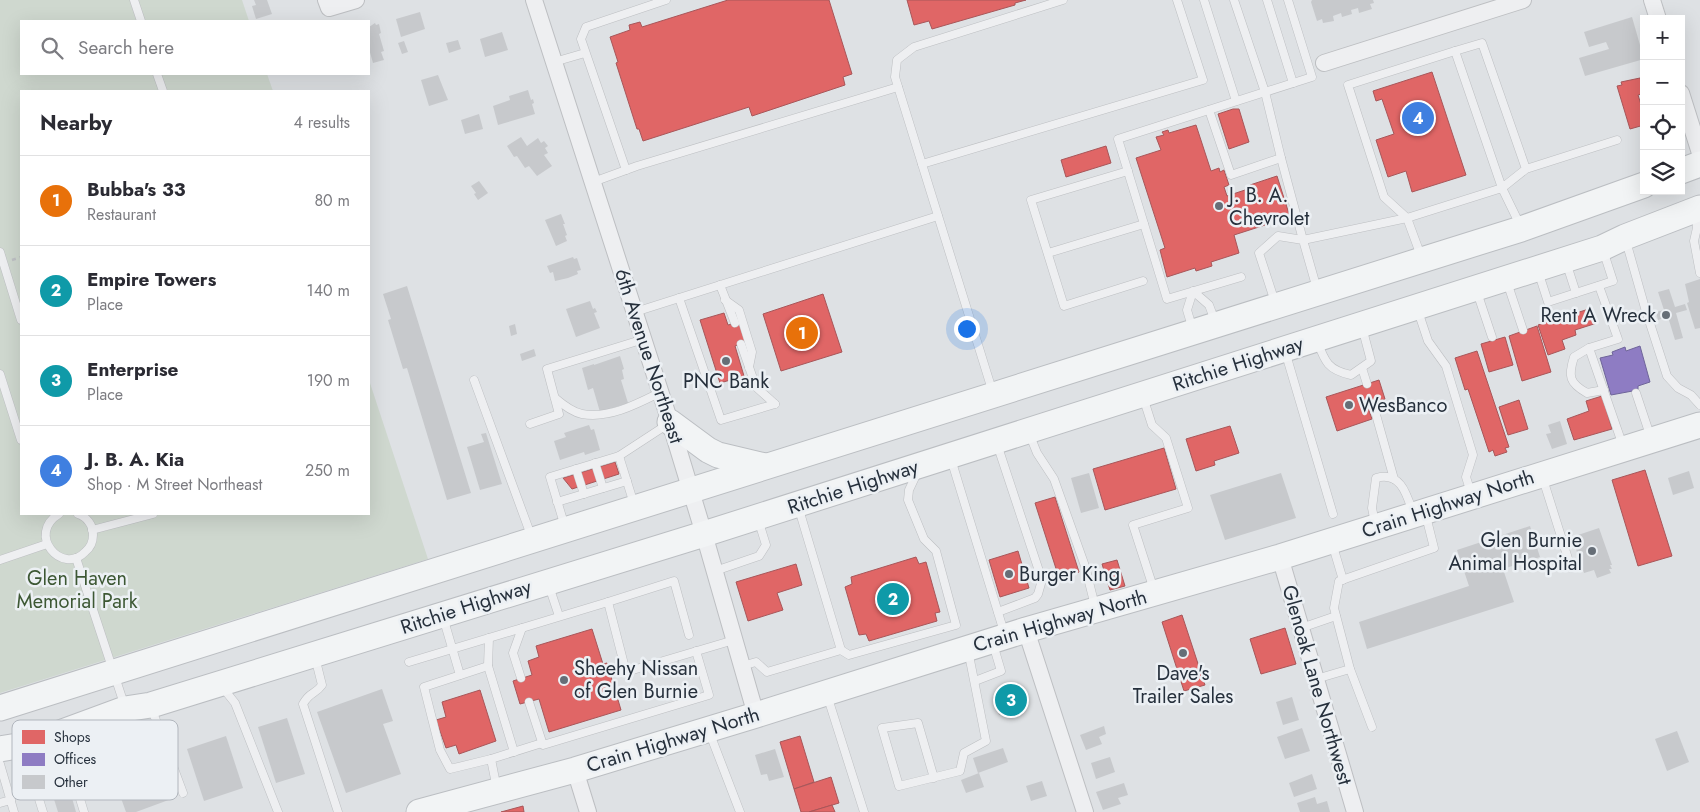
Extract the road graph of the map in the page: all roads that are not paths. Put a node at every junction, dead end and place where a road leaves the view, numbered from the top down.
1 (134, 0) edge
2 (356, 0) edge
3 (534, 0) edge
4 (666, 0) edge
5 (1063, 0) edge
6 (1178, 0) edge
7 (1204, 0) edge
8 (1234, 0) edge
9 (1267, 0) edge
10 (1288, 0) edge
11 (1523, 0) edge
12 (1652, 0) edge
13 (328, 4) edge
14 (1657, 15) edge
15 (141, 20) edge
16 (1455, 51) junction
17 (585, 53) junction
18 (554, 62) junction
19 (1324, 62) dead end
20 (157, 75) edge
21 (1293, 83) junction
22 (898, 87) junction
23 (163, 90) edge
24 (1265, 92) junction
25 (1236, 101) junction
26 (1685, 105) edge
27 (1209, 110) junction
28 (1618, 140) dead end
29 (1700, 153) edge
30 (1281, 158) junction
31 (922, 164) junction
32 (1700, 164) edge
33 (1526, 168) junction
34 (626, 170) junction
35 (1685, 170) edge
36 (1128, 171) junction
37 (593, 182) junction
38 (1640, 186) edge
39 (1502, 188) junction
40 (1698, 209) edge
41 (938, 216) junction
42 (1407, 218) junction
43 (1144, 224) junction
44 (1521, 228) junction
45 (1625, 237) junction
46 (1303, 240) junction
47 (1602, 248) junction
48 (0, 252) edge
49 (1048, 253) junction
50 (1422, 260) junction
51 (1566, 260) junction
52 (1537, 269) junction
53 (1700, 273) edge
54 (1241, 276) dead end
55 (1505, 279) junction
56 (1143, 281) dead end
57 (720, 285) junction
58 (1599, 286) junction
59 (1475, 288) junction
60 (1193, 291) junction
61 (1318, 293) junction
62 (1576, 293) junction
63 (679, 298) junction
64 (726, 300) junction
65 (1276, 306) junction
66 (1417, 306) junction
67 (635, 312) junction
68 (20, 317) edge
69 (735, 324) dead end
70 (1361, 324) junction
71 (1205, 328) junction
72 (1523, 330) dead end
73 (1492, 337) dead end
74 (644, 339) junction
75 (1317, 339) junction
76 (741, 344) dead end
77 (1590, 348) junction
78 (1285, 349) junction
79 (749, 367) junction
80 (1362, 368) junction
81 (0, 374) edge
82 (474, 380) dead end
83 (1367, 384) dead end
84 (1604, 390) junction
85 (661, 392) junction
86 (1636, 393) dead end
87 (994, 395) junction
88 (1142, 395) junction
89 (555, 398) junction
90 (1373, 404) dead end
91 (1700, 405) edge
92 (670, 422) junction
93 (530, 424) dead end
94 (1700, 425) edge
95 (1029, 431) junction
96 (20, 437) edge
97 (1652, 440) junction
98 (996, 441) junction
99 (1624, 449) junction
100 (619, 456) junction
101 (950, 456) junction
102 (595, 463) junction
103 (921, 465) junction
104 (767, 466) junction
105 (576, 469) junction
106 (1542, 474) junction
107 (1394, 479) junction
108 (627, 481) junction
109 (603, 488) junction
110 (691, 490) junction
111 (584, 494) junction
112 (1472, 497) junction
113 (558, 502) junction
114 (798, 505) junction
115 (634, 508) junction
116 (1419, 513) junction
117 (1333, 514) dead end
118 (46, 515) edge
119 (58, 515) edge
120 (81, 515) edge
121 (149, 515) edge
122 (757, 518) junction
123 (49, 523) junction
124 (1376, 527) junction
125 (566, 529) junction
126 (92, 530) junction
127 (704, 534) junction
128 (533, 540) junction
129 (1331, 541) junction
130 (47, 544) junction
131 (1280, 557) junction
132 (76, 558) junction
133 (0, 560) edge
134 (1571, 568) dead end
135 (715, 571) junction
136 (1344, 580) junction
137 (547, 582) junction
138 (1155, 593) junction
139 (608, 602) junction
140 (1096, 610) junction
141 (998, 612) junction
142 (442, 615) junction
143 (560, 616) junction
144 (1336, 616) junction
145 (522, 628) junction
146 (1301, 628) junction
147 (689, 635) dead end
148 (1008, 636) junction
149 (489, 638) junction
150 (734, 640) junction
151 (968, 648) junction
152 (452, 649) junction
153 (841, 650) junction
154 (696, 651) junction
155 (314, 655) junction
156 (409, 662) dead end
157 (488, 666) junction
158 (742, 666) junction
159 (1350, 669) junction
160 (113, 672) junction
161 (460, 675) junction
162 (521, 678) dead end
163 (1316, 679) junction
164 (975, 681) junction
165 (220, 684) junction
166 (826, 693) junction
167 (529, 702) dead end
168 (151, 705) junction
169 (0, 708) edge
170 (126, 709) junction
171 (756, 715) junction
172 (96, 720) edge
173 (156, 720) edge
174 (1372, 727) dead end
175 (709, 729) junction
176 (542, 743) junction
177 (514, 752) junction
178 (491, 759) junction
179 (0, 764) edge
180 (575, 770) junction
181 (934, 778) junction
182 (178, 780) edge
183 (497, 791) junction
184 (183, 793) dead end
185 (11, 800) junction
186 (39, 800) edge
187 (80, 800) edge
188 (0, 803) edge
189 (466, 806) edge
190 (14, 812) edge
191 (43, 812) edge
192 (84, 812) edge
193 (278, 812) edge
194 (338, 812) edge
195 (419, 812) edge
196 (588, 812) edge
197 (740, 812) edge
198 (864, 812) edge
199 (1085, 812) edge
200 (1355, 812) edge

1 - 15 lane
2 - 13 street
3 - 18 street, 6th Avenue Northeast
4 - 17 lane
5 - 22 lane
6 - 31 lane
7 - 25 lane
8 - 24 lane
9 - 21 lane
10 - 21 lane
11 - 19 street
12 - 14 street
16 - 33 lane
16 - 39 lane
16 - 42 lane
17 - 18 lane
17 - 34 lane
18 - 37 street, 6th Avenue Northeast
20 - 23 lane
21 - 24 lane
22 - 31 lane
22 - 34 lane
24 - 25 lane
24 - 30 lane
25 - 27 lane
26 - 29 street
27 - 30 lane
27 - 36 lane
28 - 33 lane
30 - 46 lane
31 - 41 lane
32 - 35 main road
33 - 39 lane
34 - 37 lane
36 - 43 lane
36 - 49 lane
37 - 67 street, 6th Avenue Northeast
38 - 44 main road
39 - 42 lane
39 - 44 lane
40 - 45 main road, Ritchie Highway
40 - 53 lane
41 - 57 lane
41 - 87 lane
42 - 46 lane
42 - 50 lane
43 - 49 lane
43 - 60 lane
44 - 50 main road
45 - 47 main road, Ritchie Highway
45 - 91 lane
46 - 61 lane
46 - 65 lane
47 - 51 main road, Ritchie Highway
47 - 58 lane
48 - 68 lane
49 - 56 lane
50 - 61 main road
51 - 52 main road, Ritchie Highway
51 - 62 lane
52 - 55 main road, Ritchie Highway
52 - 62 lane
54 - 60 lane
55 - 59 main road, Ritchie Highway
55 - 72 lane
57 - 63 lane
57 - 64 lane
58 - 62 lane
58 - 77 lane
59 - 66 main road, Ritchie Highway
59 - 73 lane
60 - 71 lane
60 - 71 lane
61 - 65 main road
63 - 67 lane
63 - 79 lane
64 - 69 lane
64 - 79 lane
65 - 71 main road
66 - 70 main road, Ritchie Highway
66 - 112 lane
67 - 74 street, 6th Avenue Northeast
70 - 75 main road, Ritchie Highway
70 - 80 lane
71 - 87 main road
74 - 85 street, 6th Avenue Northeast
74 - 89 lane
75 - 78 main road, Ritchie Highway
75 - 80 lane
76 - 79 lane
77 - 84 lane
77 - 84 lane
78 - 88 main road, Ritchie Highway
78 - 117 lane
80 - 83 lane
81 - 96 lane
82 - 128 lane
84 - 99 lane
85 - 89 lane
85 - 92 street, 6th Avenue Northeast
86 - 97 lane
87 - 104 main road
88 - 95 main road, Ritchie Highway
88 - 138 lane
89 - 93 lane
90 - 107 lane
92 - 100 lane
92 - 104 main road
92 - 110 street, 6th Avenue Northeast
94 - 97 main road, Crain Highway North
95 - 98 main road, Ritchie Highway
95 - 140 lane
97 - 99 main road, Crain Highway North
98 - 101 main road, Ritchie Highway
98 - 141 lane
99 - 106 main road, Crain Highway North
100 - 102 lane
100 - 108 lane
101 - 103 main road, Ritchie Highway
101 - 141 lane
102 - 105 lane
102 - 109 lane
103 - 114 main road, Ritchie Highway
103 - 153 lane
104 - 110 main road
105 - 111 lane
105 - 113 lane
106 - 112 main road, Crain Highway North
106 - 134 lane
107 - 116 lane
107 - 124 lane
108 - 109 lane
108 - 115 lane
109 - 111 lane
110 - 115 main road
110 - 127 street, 6th Avenue Northeast
111 - 113 lane
112 - 116 main road, Crain Highway North
113 - 125 lane
114 - 122 main road, Ritchie Highway
114 - 153 lane
115 - 125 main road
116 - 124 main road, Crain Highway North
116 - 136 lane
118 - 123 lane
119 - 123 lane
120 - 126 lane
121 - 126 lane
122 - 127 main road, Ritchie Highway
122 - 135 lane
123 - 130 lane
124 - 129 main road, Crain Highway North
125 - 128 main road
126 - 132 lane
127 - 135 street, 6th Avenue Northeast
127 - 137 main road, Ritchie Highway
128 - 160 main road
129 - 131 main road, Crain Highway North
129 - 136 lane
130 - 132 lane
130 - 133 lane
131 - 138 main road, Crain Highway North
131 - 146 street, Glenoak Lane Northwest
132 - 160 lane
135 - 150 street, 6th Avenue Northeast
136 - 144 lane
137 - 142 main road, Ritchie Highway
137 - 143 lane
138 - 140 main road, Crain Highway North
139 - 143 lane
139 - 147 lane
139 - 154 lane
140 - 148 main road, Crain Highway North
141 - 148 lane
142 - 152 lane
142 - 155 main road, Ritchie Highway
143 - 145 lane
144 - 146 lane
144 - 159 lane
145 - 149 lane
145 - 162 lane
146 - 163 street, Glenoak Lane Northwest
148 - 151 main road, Crain Highway North
148 - 164 lane
148 - 199 street
149 - 152 lane
149 - 157 lane
150 - 154 lane
150 - 158 street, 6th Avenue Northeast
151 - 164 lane
151 - 166 main road, Crain Highway North
152 - 156 lane
152 - 161 lane
153 - 158 lane
154 - 176 lane
155 - 165 main road, Ritchie Highway
155 - 194 lane
157 - 161 lane
157 - 177 lane
158 - 171 street, 6th Avenue Northeast
159 - 163 lane
159 - 174 lane
160 - 169 main road
160 - 170 lane
161 - 178 lane
163 - 200 street, Glenoak Lane Northwest
164 - 181 lane
165 - 168 main road, Ritchie Highway
165 - 193 lane
166 - 171 main road, Crain Highway North
166 - 198 lane
167 - 176 lane
168 - 170 main road, Ritchie Highway
168 - 173 lane
170 - 172 main road, Ritchie Highway
171 - 175 main road, Crain Highway North
175 - 180 main road, Crain Highway North
175 - 197 lane
176 - 177 lane
177 - 178 lane
178 - 183 lane
179 - 185 lane
180 - 183 main road, Crain Highway North
180 - 196 street
181 - 181 lane
182 - 184 lane
183 - 189 main road, Crain Highway North
185 - 188 lane
185 - 190 lane
186 - 191 lane
187 - 192 lane
189 - 195 main road, Crain Highway North

